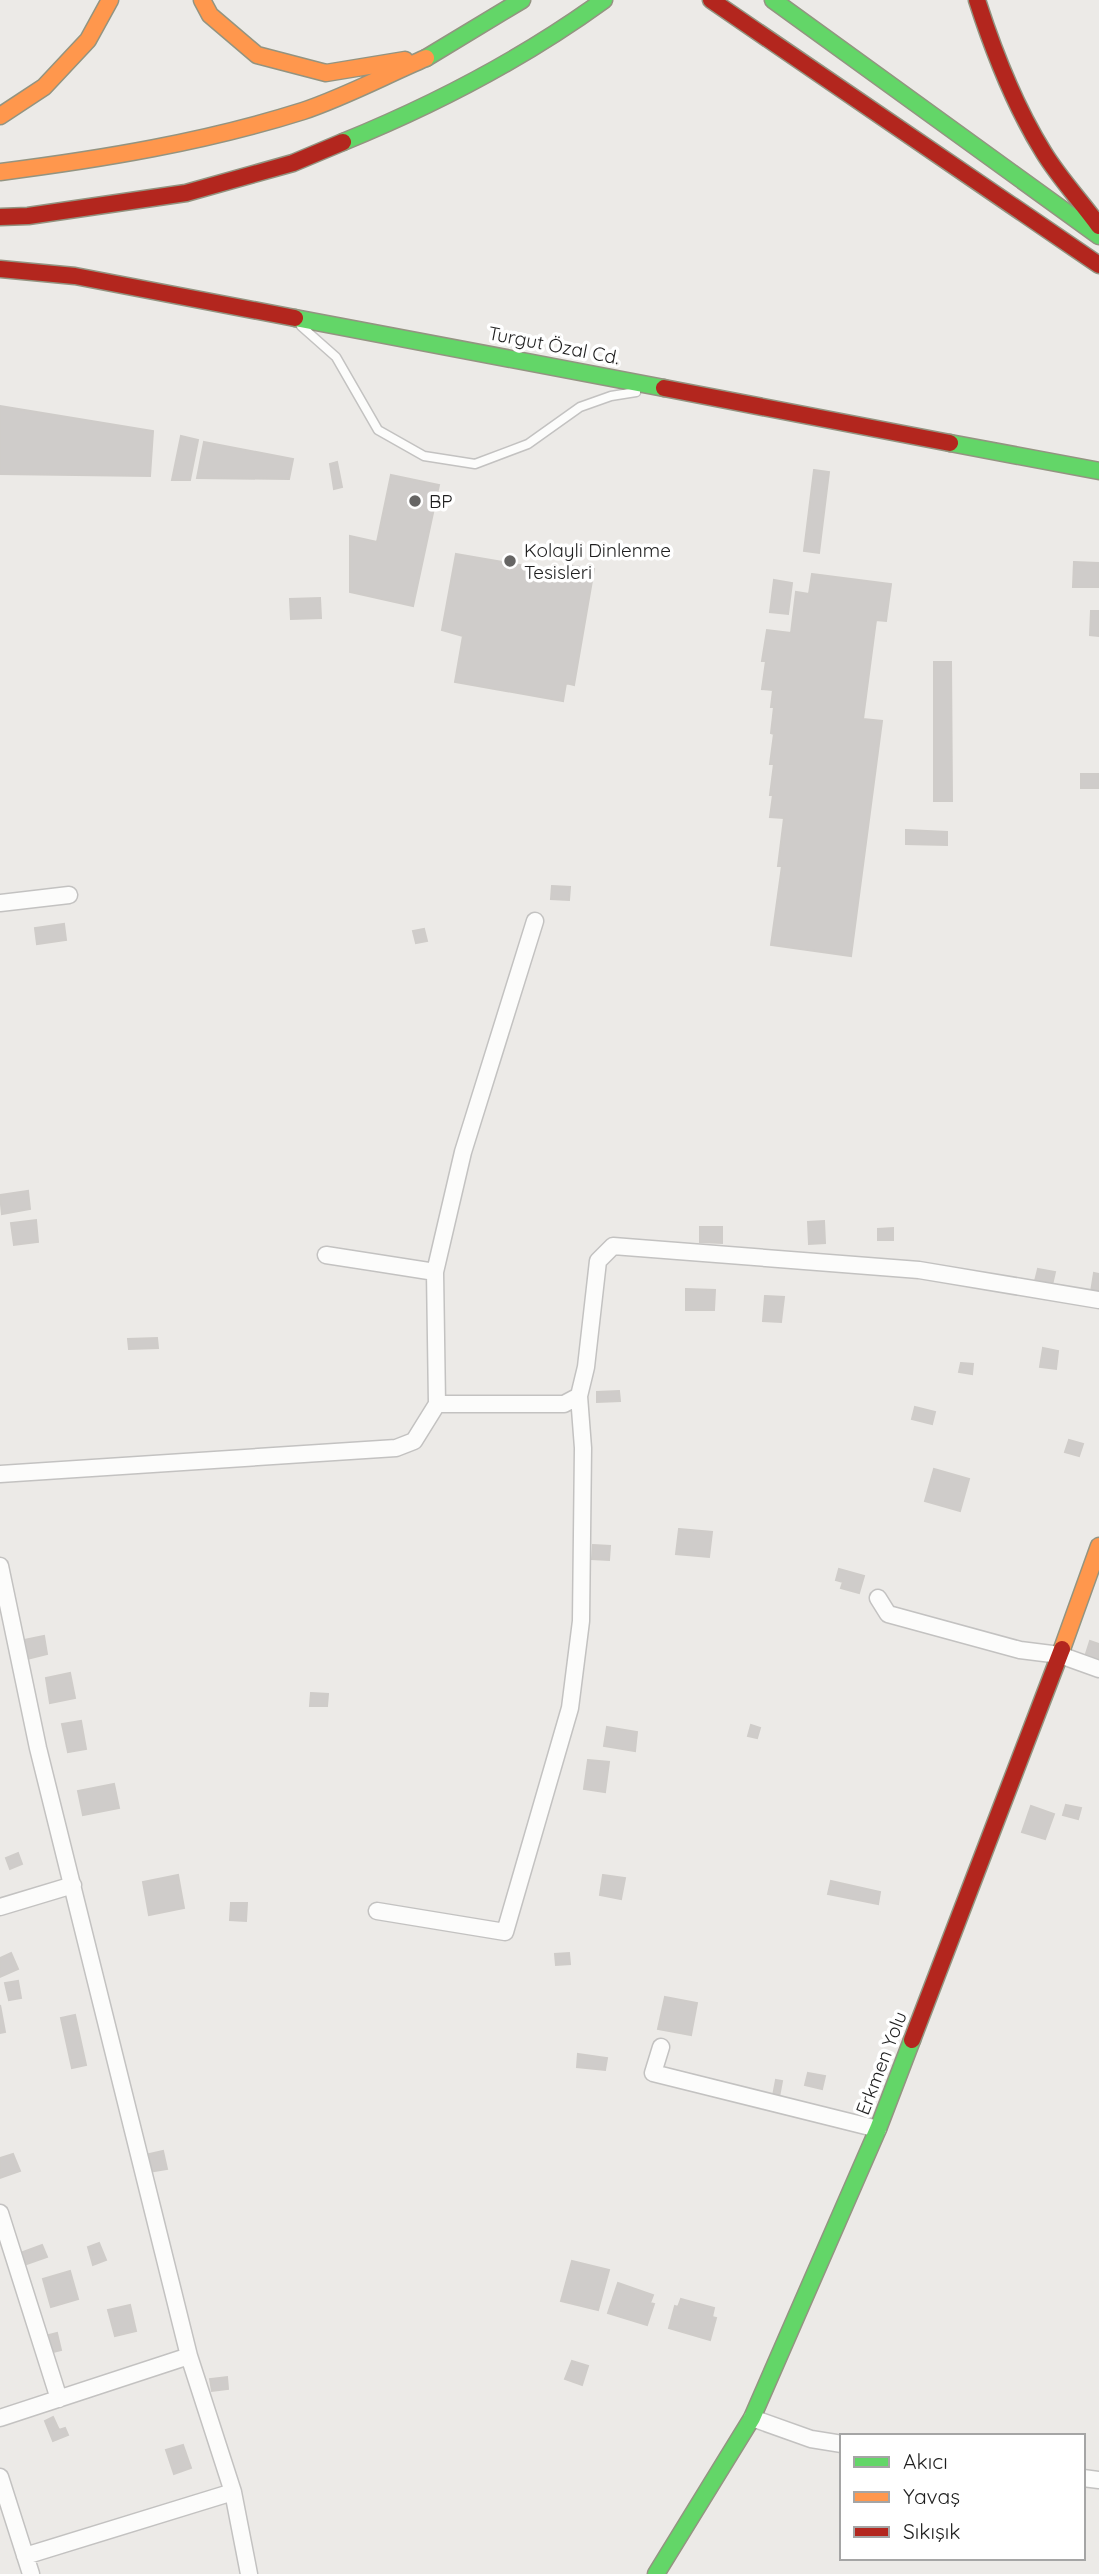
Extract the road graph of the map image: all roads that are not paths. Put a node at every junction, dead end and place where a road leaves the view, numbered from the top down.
1 (110, 0) edge
2 (202, 0) edge
3 (522, 0) edge
4 (604, 0) edge
5 (711, 0) edge
6 (773, 0) edge
7 (977, 0) edge
8 (430, 55) junction
9 (0, 116) edge
10 (0, 172) edge
11 (0, 217) edge
12 (1099, 227) edge
13 (1099, 236) edge
14 (1099, 265) edge
15 (0, 269) edge
16 (290, 317) junction
17 (663, 388) junction
18 (1099, 471) edge
19 (69, 895) dead end
20 (0, 903) edge
21 (536, 921) dead end
22 (326, 1255) dead end
23 (435, 1272) junction
24 (1099, 1300) edge
25 (579, 1396) junction
26 (437, 1404) junction
27 (0, 1474) edge
28 (1099, 1546) edge
29 (0, 1566) edge
30 (878, 1598) dead end
31 (1060, 1655) junction
32 (1099, 1669) edge
33 (73, 1885) junction
34 (0, 1907) edge
35 (377, 1911) dead end
36 (661, 2047) dead end
37 (878, 2129) junction
38 (0, 2213) edge
39 (189, 2356) junction
40 (59, 2399) junction
41 (0, 2418) edge
42 (751, 2418) junction
43 (840, 2444) edge
44 (0, 2477) edge
45 (233, 2492) junction
46 (25, 2556) junction
47 (31, 2574) edge
48 (249, 2574) edge
49 (656, 2574) edge

1 - 9 main road
2 - 8 main road
3 - 8 main road
4 - 11 main road
5 - 14 main road
6 - 13 main road
7 - 12 main road
8 - 10 main road
15 - 16 main road, Turgut Özal Cd.
16 - 17 main road, Turgut Özal Cd.
16 - 17 lane
17 - 18 main road, Turgut Özal Cd.
19 - 20 street
21 - 23 street
22 - 23 street
23 - 26 street
24 - 25 street
25 - 26 street
25 - 35 street
26 - 27 street
28 - 31 main road, Erkmen Yolu
29 - 33 street
30 - 31 street
31 - 32 street
31 - 37 main road, Erkmen Yolu
33 - 34 street
33 - 39 street
36 - 37 street
37 - 42 main road, Erkmen Yolu
38 - 40 street
39 - 40 street
39 - 45 street
40 - 41 street
42 - 43 street
42 - 49 main road, Erkmen Yolu
44 - 46 street
45 - 46 street
45 - 48 street
46 - 47 street

